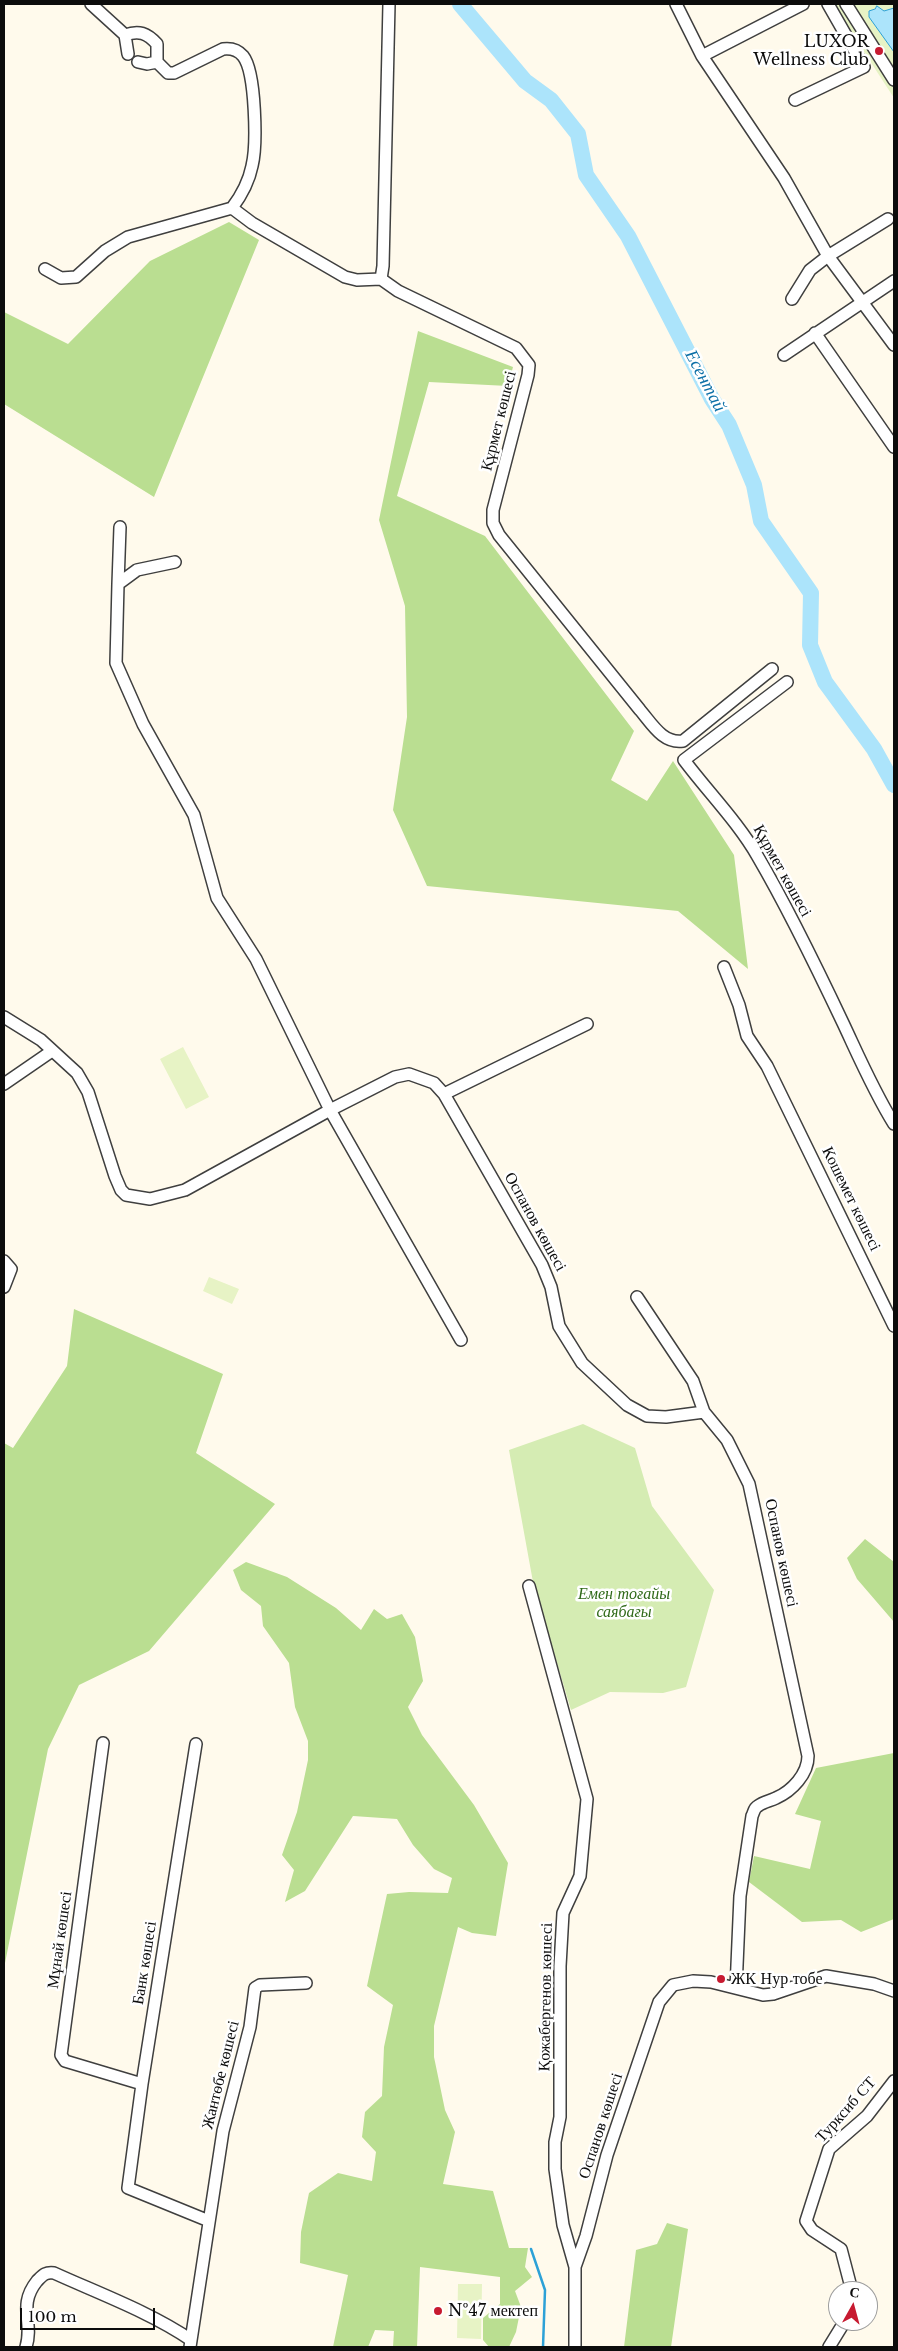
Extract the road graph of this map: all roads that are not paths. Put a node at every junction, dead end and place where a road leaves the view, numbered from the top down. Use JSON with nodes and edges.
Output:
{"nodes":[{"id":1,"x":91,"y":4,"type":"edge"},
{"id":2,"x":390,"y":4,"type":"edge"},
{"id":3,"x":676,"y":4,"type":"edge"},
{"id":4,"x":803,"y":4,"type":"edge"},
{"id":5,"x":828,"y":4,"type":"edge"},
{"id":6,"x":846,"y":4,"type":"edge"},
{"id":7,"x":125,"y":35,"type":"junction"},
{"id":8,"x":128,"y":54,"type":"dead end"},
{"id":9,"x":702,"y":56,"type":"junction"},
{"id":10,"x":138,"y":62,"type":"dead end"},
{"id":11,"x":157,"y":62,"type":"junction"},
{"id":12,"x":894,"y":80,"type":"edge"},
{"id":13,"x":795,"y":100,"type":"dead end"},
{"id":14,"x":232,"y":208,"type":"junction"},
{"id":15,"x":888,"y":219,"type":"dead end"},
{"id":16,"x":828,"y":256,"type":"junction"},
{"id":17,"x":45,"y":269,"type":"dead end"},
{"id":18,"x":380,"y":279,"type":"junction"},
{"id":19,"x":894,"y":281,"type":"edge"},
{"id":20,"x":792,"y":299,"type":"dead end"},
{"id":21,"x":861,"y":302,"type":"junction"},
{"id":22,"x":815,"y":333,"type":"junction"},
{"id":23,"x":894,"y":345,"type":"edge"},
{"id":24,"x":784,"y":354,"type":"dead end"},
{"id":25,"x":894,"y":447,"type":"edge"},
{"id":26,"x":120,"y":526,"type":"dead end"},
{"id":27,"x":175,"y":562,"type":"dead end"},
{"id":28,"x":118,"y":584,"type":"junction"},
{"id":29,"x":772,"y":669,"type":"dead end"},
{"id":30,"x":787,"y":682,"type":"dead end"},
{"id":31,"x":724,"y":967,"type":"dead end"},
{"id":32,"x":4,"y":1017,"type":"edge"},
{"id":33,"x":587,"y":1024,"type":"dead end"},
{"id":34,"x":52,"y":1051,"type":"junction"},
{"id":35,"x":4,"y":1084,"type":"edge"},
{"id":36,"x":444,"y":1094,"type":"junction"},
{"id":37,"x":330,"y":1110,"type":"junction"},
{"id":38,"x":894,"y":1124,"type":"edge"},
{"id":39,"x":4,"y":1261,"type":"edge"},
{"id":40,"x":4,"y":1287,"type":"edge"},
{"id":41,"x":637,"y":1297,"type":"dead end"},
{"id":42,"x":894,"y":1326,"type":"edge"},
{"id":43,"x":461,"y":1340,"type":"dead end"},
{"id":44,"x":704,"y":1412,"type":"junction"},
{"id":45,"x":529,"y":1586,"type":"dead end"},
{"id":46,"x":104,"y":1743,"type":"dead end"},
{"id":47,"x":196,"y":1744,"type":"dead end"},
{"id":48,"x":306,"y":1983,"type":"dead end"},
{"id":49,"x":736,"y":1988,"type":"junction"},
{"id":50,"x":894,"y":1991,"type":"edge"},
{"id":51,"x":894,"y":2081,"type":"edge"},
{"id":52,"x":142,"y":2084,"type":"junction"},
{"id":53,"x":208,"y":2221,"type":"junction"},
{"id":54,"x":575,"y":2267,"type":"junction"},
{"id":55,"x":849,"y":2281,"type":"edge"},
{"id":56,"x":839,"y":2331,"type":"edge"},
{"id":57,"x":190,"y":2344,"type":"edge"},
{"id":58,"x":26,"y":2347,"type":"edge"},
{"id":59,"x":575,"y":2347,"type":"edge"},
{"id":60,"x":829,"y":2347,"type":"edge"}],
"edges":[{"from":1,"to":7,"type":"street"},
{"from":2,"to":18,"type":"street"},
{"from":3,"to":9,"type":"street"},
{"from":4,"to":9,"type":"street"},
{"from":5,"to":13,"type":"street"},
{"from":6,"to":12,"type":"street"},
{"from":7,"to":8,"type":"street"},
{"from":7,"to":11,"type":"street"},
{"from":9,"to":16,"type":"street"},
{"from":10,"to":11,"type":"street"},
{"from":11,"to":14,"type":"street"},
{"from":14,"to":17,"type":"street"},
{"from":14,"to":18,"type":"street"},
{"from":15,"to":16,"type":"street"},
{"from":16,"to":20,"type":"street"},
{"from":16,"to":21,"type":"street"},
{"from":18,"to":29,"type":"street","name":"Құрмет көшесі"},
{"from":19,"to":21,"type":"street"},
{"from":21,"to":22,"type":"street"},
{"from":21,"to":23,"type":"street"},
{"from":22,"to":24,"type":"street"},
{"from":22,"to":25,"type":"street"},
{"from":26,"to":28,"type":"street"},
{"from":27,"to":28,"type":"street"},
{"from":28,"to":37,"type":"street"},
{"from":30,"to":38,"type":"street","name":"Құрмет көшесі"},
{"from":31,"to":42,"type":"street","name":"Кошемет көшесі"},
{"from":32,"to":34,"type":"street","name":"Оспанов көшесі"},
{"from":33,"to":36,"type":"street"},
{"from":34,"to":35,"type":"street"},
{"from":34,"to":37,"type":"street","name":"Оспанов көшесі"},
{"from":36,"to":37,"type":"street","name":"Оспанов көшесі"},
{"from":36,"to":44,"type":"street","name":"Оспанов көшесі"},
{"from":37,"to":43,"type":"street"},
{"from":39,"to":40,"type":"street"},
{"from":41,"to":44,"type":"street"},
{"from":44,"to":49,"type":"street","name":"Оспанов көшесі"},
{"from":45,"to":54,"type":"street","name":"Қожабергенов көшесі"},
{"from":46,"to":52,"type":"street","name":"Мұнай көшесі"},
{"from":47,"to":52,"type":"street","name":"Банк көшесі"},
{"from":48,"to":53,"type":"street","name":"Жантөбе көшесі"},
{"from":49,"to":50,"type":"street","name":"Оспанов көшесі"},
{"from":49,"to":54,"type":"street","name":"Оспанов көшесі"},
{"from":51,"to":55,"type":"street","name":"Турксиб СТ"},
{"from":52,"to":53,"type":"street","name":"Банк көшесі"},
{"from":53,"to":57,"type":"street"},
{"from":54,"to":59,"type":"street","name":"Оспанов көшесі"},
{"from":56,"to":60,"type":"street"},
{"from":57,"to":58,"type":"street"}]}
